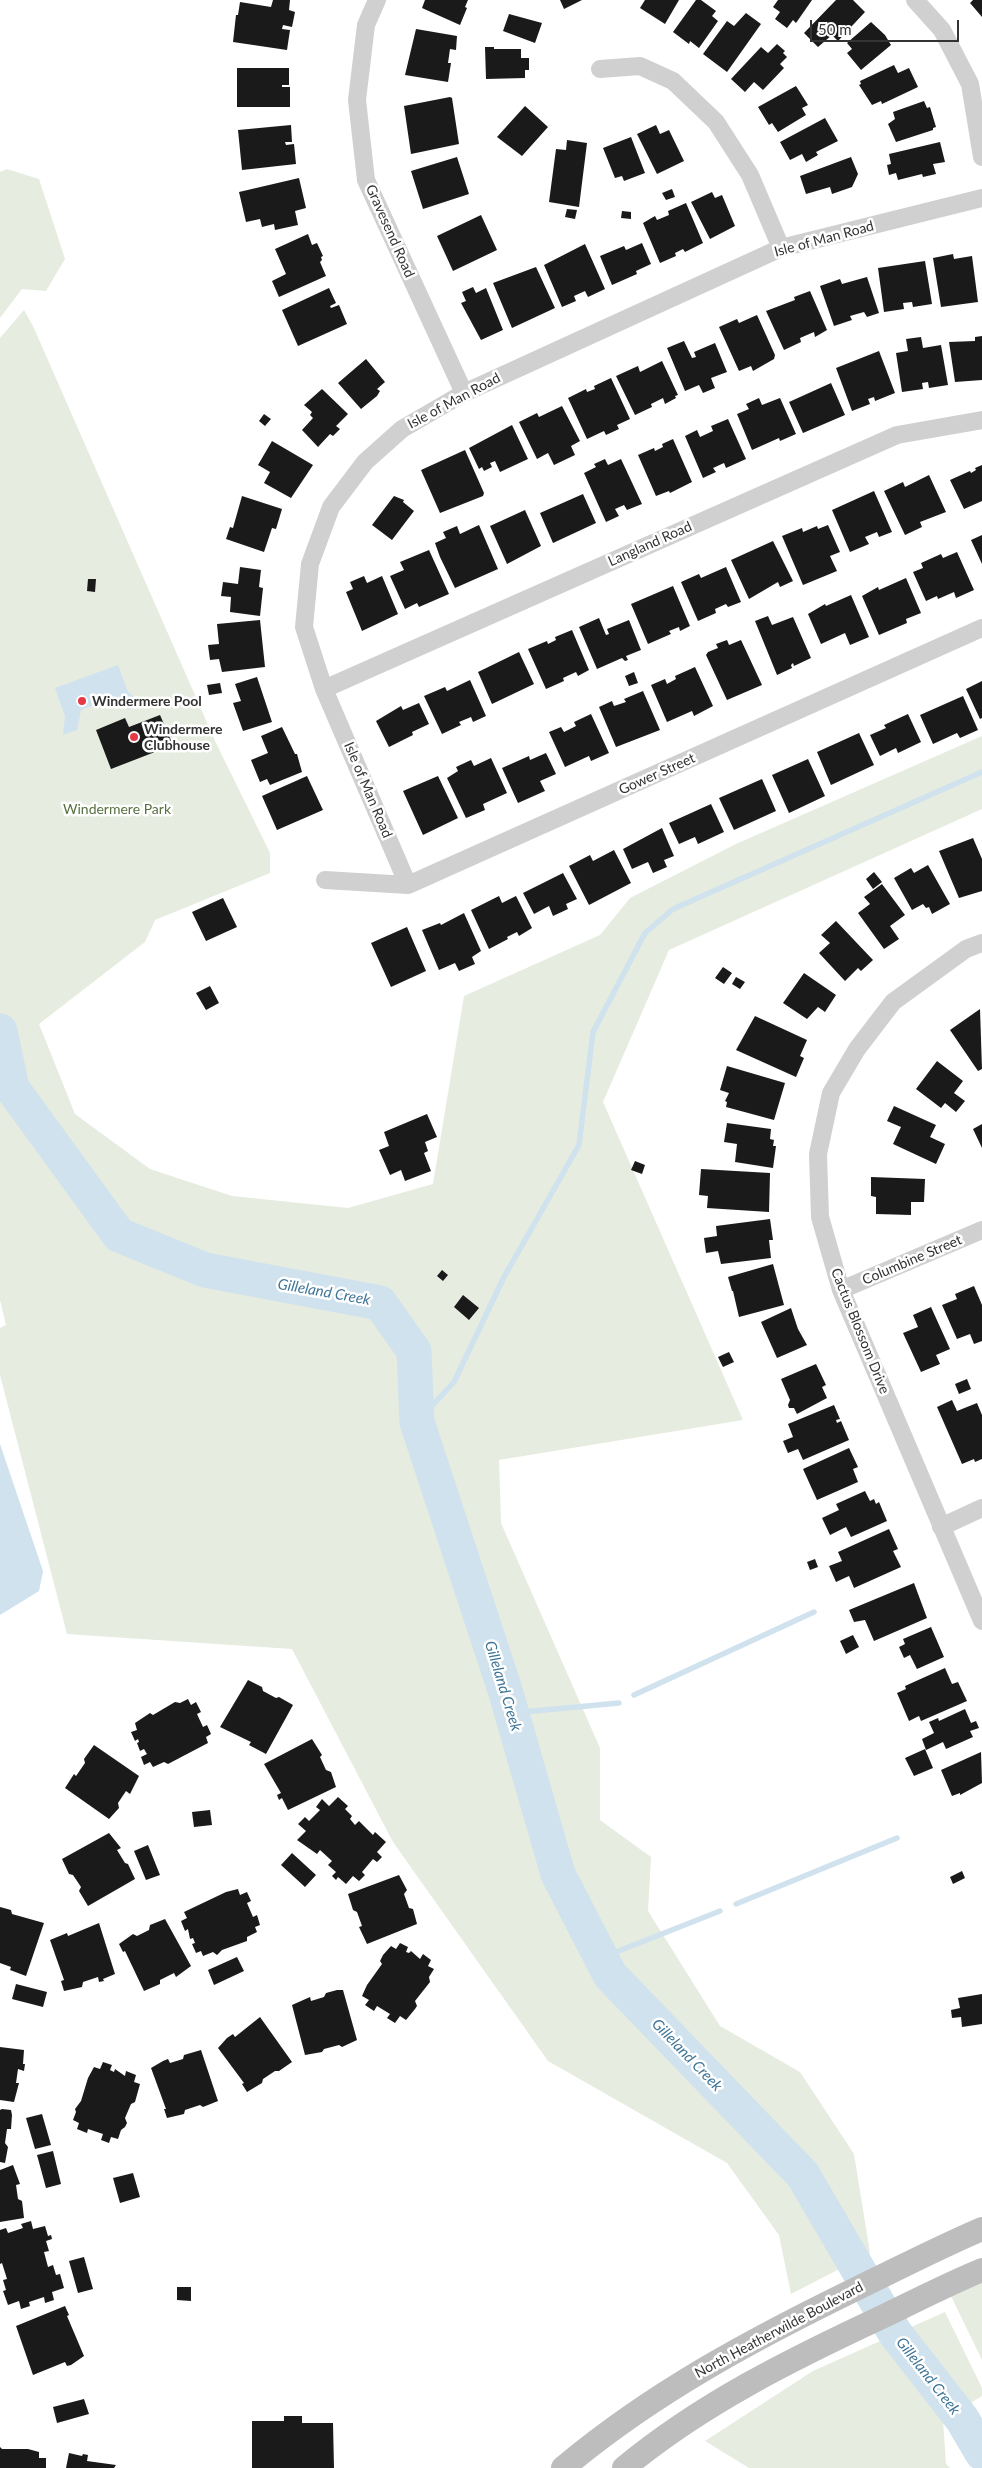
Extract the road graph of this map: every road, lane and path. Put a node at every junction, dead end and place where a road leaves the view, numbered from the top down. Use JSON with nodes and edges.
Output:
{"nodes":[{"id":1,"x":377,"y":0,"type":"edge"},
{"id":2,"x":915,"y":0,"type":"edge"},
{"id":3,"x":600,"y":69,"type":"dead end"},
{"id":4,"x":982,"y":157,"type":"edge"},
{"id":5,"x":982,"y":198,"type":"edge"},
{"id":6,"x":781,"y":248,"type":"junction"},
{"id":7,"x":464,"y":394,"type":"junction"},
{"id":8,"x":982,"y":420,"type":"edge"},
{"id":9,"x":982,"y":628,"type":"edge"},
{"id":10,"x":324,"y":689,"type":"junction"},
{"id":11,"x":325,"y":880,"type":"dead end"},
{"id":12,"x":408,"y":885,"type":"junction"},
{"id":13,"x":982,"y":943,"type":"edge"},
{"id":14,"x":982,"y":1230,"type":"edge"},
{"id":15,"x":841,"y":1290,"type":"junction"},
{"id":16,"x":982,"y":1508,"type":"edge"},
{"id":17,"x":940,"y":1527,"type":"junction"},
{"id":18,"x":982,"y":1621,"type":"edge"},
{"id":19,"x":982,"y":2229,"type":"edge"},
{"id":20,"x":980,"y":2271,"type":"edge"},
{"id":21,"x":590,"y":2457,"type":"edge"},
{"id":22,"x":563,"y":2468,"type":"edge"},
{"id":23,"x":624,"y":2468,"type":"edge"}],
"edges":[{"from":1,"to":7,"type":"street","name":"Gravesend Road"},
{"from":2,"to":4,"type":"street"},
{"from":3,"to":6,"type":"street"},
{"from":5,"to":6,"type":"street","name":"Isle of Man Road"},
{"from":6,"to":7,"type":"street","name":"Isle of Man Road"},
{"from":7,"to":10,"type":"street","name":"Isle of Man Road"},
{"from":8,"to":10,"type":"street","name":"Langland Road"},
{"from":9,"to":12,"type":"street","name":"Gower Street"},
{"from":10,"to":12,"type":"street","name":"Isle of Man Road"},
{"from":11,"to":12,"type":"street","name":"Gower Street"},
{"from":13,"to":15,"type":"street","name":"Cactus Blossom Drive"},
{"from":14,"to":15,"type":"street","name":"Columbine Street"},
{"from":15,"to":17,"type":"street","name":"Cactus Blossom Drive"},
{"from":16,"to":17,"type":"street"},
{"from":17,"to":18,"type":"street","name":"Cactus Blossom Drive"},
{"from":19,"to":21,"type":"main road","name":"North Heatherwilde Boulevard"},
{"from":20,"to":23,"type":"main road"},
{"from":21,"to":22,"type":"main road","name":"North Heatherwilde Boulevard"}]}
